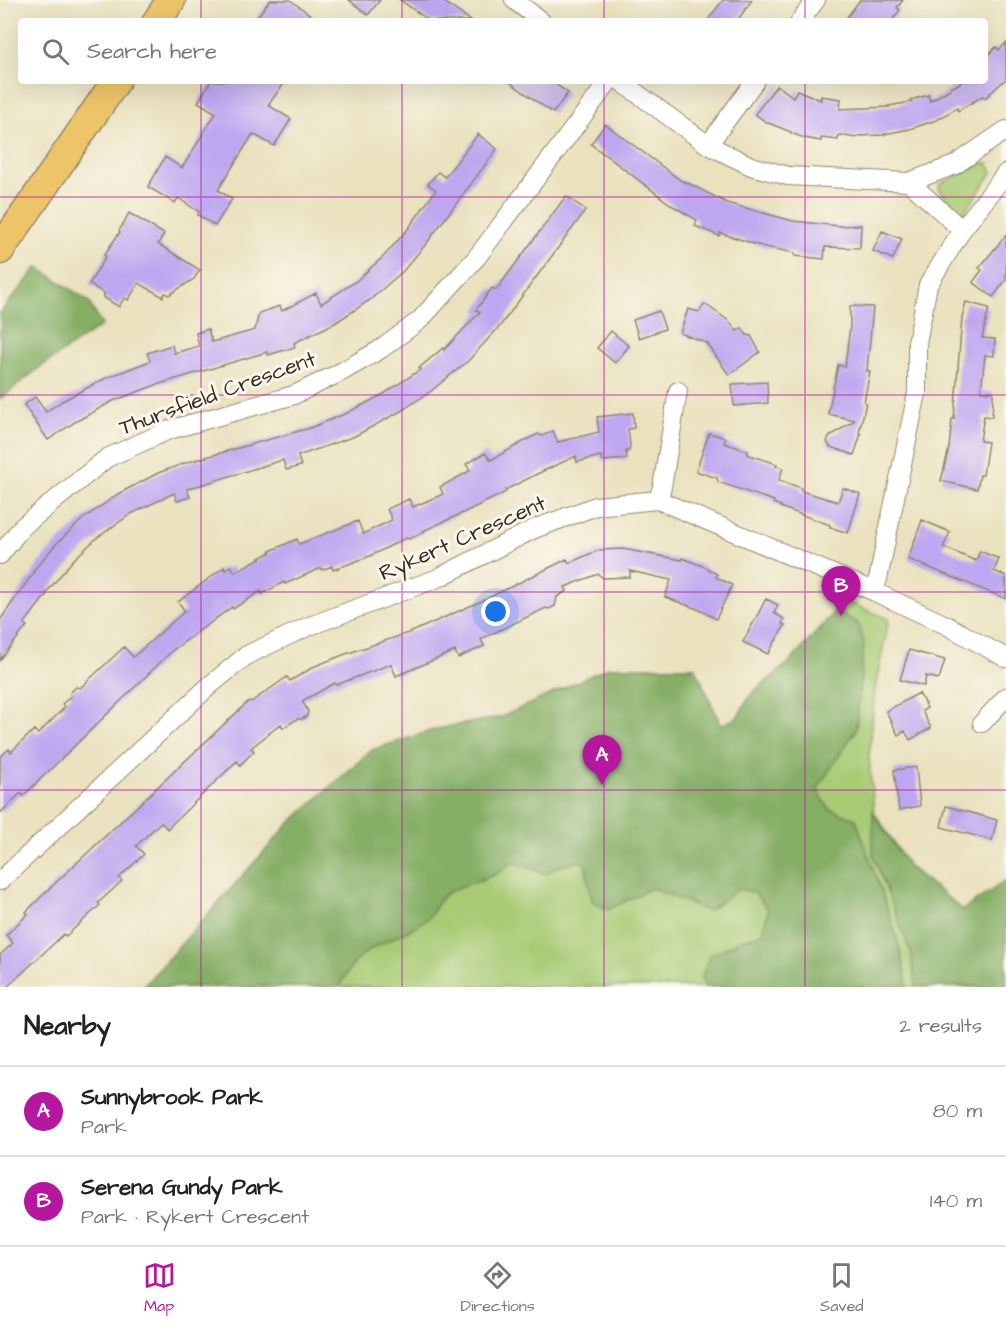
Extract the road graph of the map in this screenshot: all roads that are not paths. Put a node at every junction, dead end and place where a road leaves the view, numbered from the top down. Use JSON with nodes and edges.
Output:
{"nodes":[{"id":1,"x":171,"y":0,"type":"edge"},
{"id":2,"x":514,"y":0,"type":"edge"},
{"id":3,"x":816,"y":0,"type":"edge"},
{"id":4,"x":159,"y":18,"type":"edge"},
{"id":5,"x":537,"y":18,"type":"edge"},
{"id":6,"x":802,"y":18,"type":"edge"},
{"id":7,"x":114,"y":84,"type":"edge"},
{"id":8,"x":607,"y":84,"type":"edge"},
{"id":9,"x":624,"y":84,"type":"edge"},
{"id":10,"x":753,"y":84,"type":"edge"},
{"id":11,"x":1006,"y":130,"type":"edge"},
{"id":12,"x":708,"y":145,"type":"junction"},
{"id":13,"x":1006,"y":173,"type":"edge"},
{"id":14,"x":909,"y":182,"type":"junction"},
{"id":15,"x":962,"y":230,"type":"junction"},
{"id":16,"x":0,"y":250,"type":"edge"},
{"id":17,"x":678,"y":392,"type":"dead end"},
{"id":18,"x":658,"y":500,"type":"junction"},
{"id":19,"x":0,"y":555,"type":"edge"},
{"id":20,"x":873,"y":591,"type":"junction"},
{"id":21,"x":1006,"y":658,"type":"edge"},
{"id":22,"x":1006,"y":698,"type":"edge"},
{"id":23,"x":982,"y":723,"type":"dead end"},
{"id":24,"x":0,"y":881,"type":"edge"}],
"edges":[{"from":1,"to":4,"type":"main road"},
{"from":2,"to":5,"type":"street"},
{"from":3,"to":6,"type":"street"},
{"from":7,"to":16,"type":"main road"},
{"from":8,"to":19,"type":"street","name":"Thursfield Crescent"},
{"from":9,"to":12,"type":"street"},
{"from":10,"to":12,"type":"street"},
{"from":11,"to":14,"type":"street"},
{"from":12,"to":14,"type":"street"},
{"from":13,"to":15,"type":"street"},
{"from":14,"to":15,"type":"street"},
{"from":15,"to":20,"type":"street"},
{"from":17,"to":18,"type":"street"},
{"from":18,"to":20,"type":"street","name":"Rykert Crescent"},
{"from":18,"to":24,"type":"street","name":"Rykert Crescent"},
{"from":20,"to":21,"type":"street","name":"Rykert Crescent"},
{"from":22,"to":23,"type":"street"}]}
